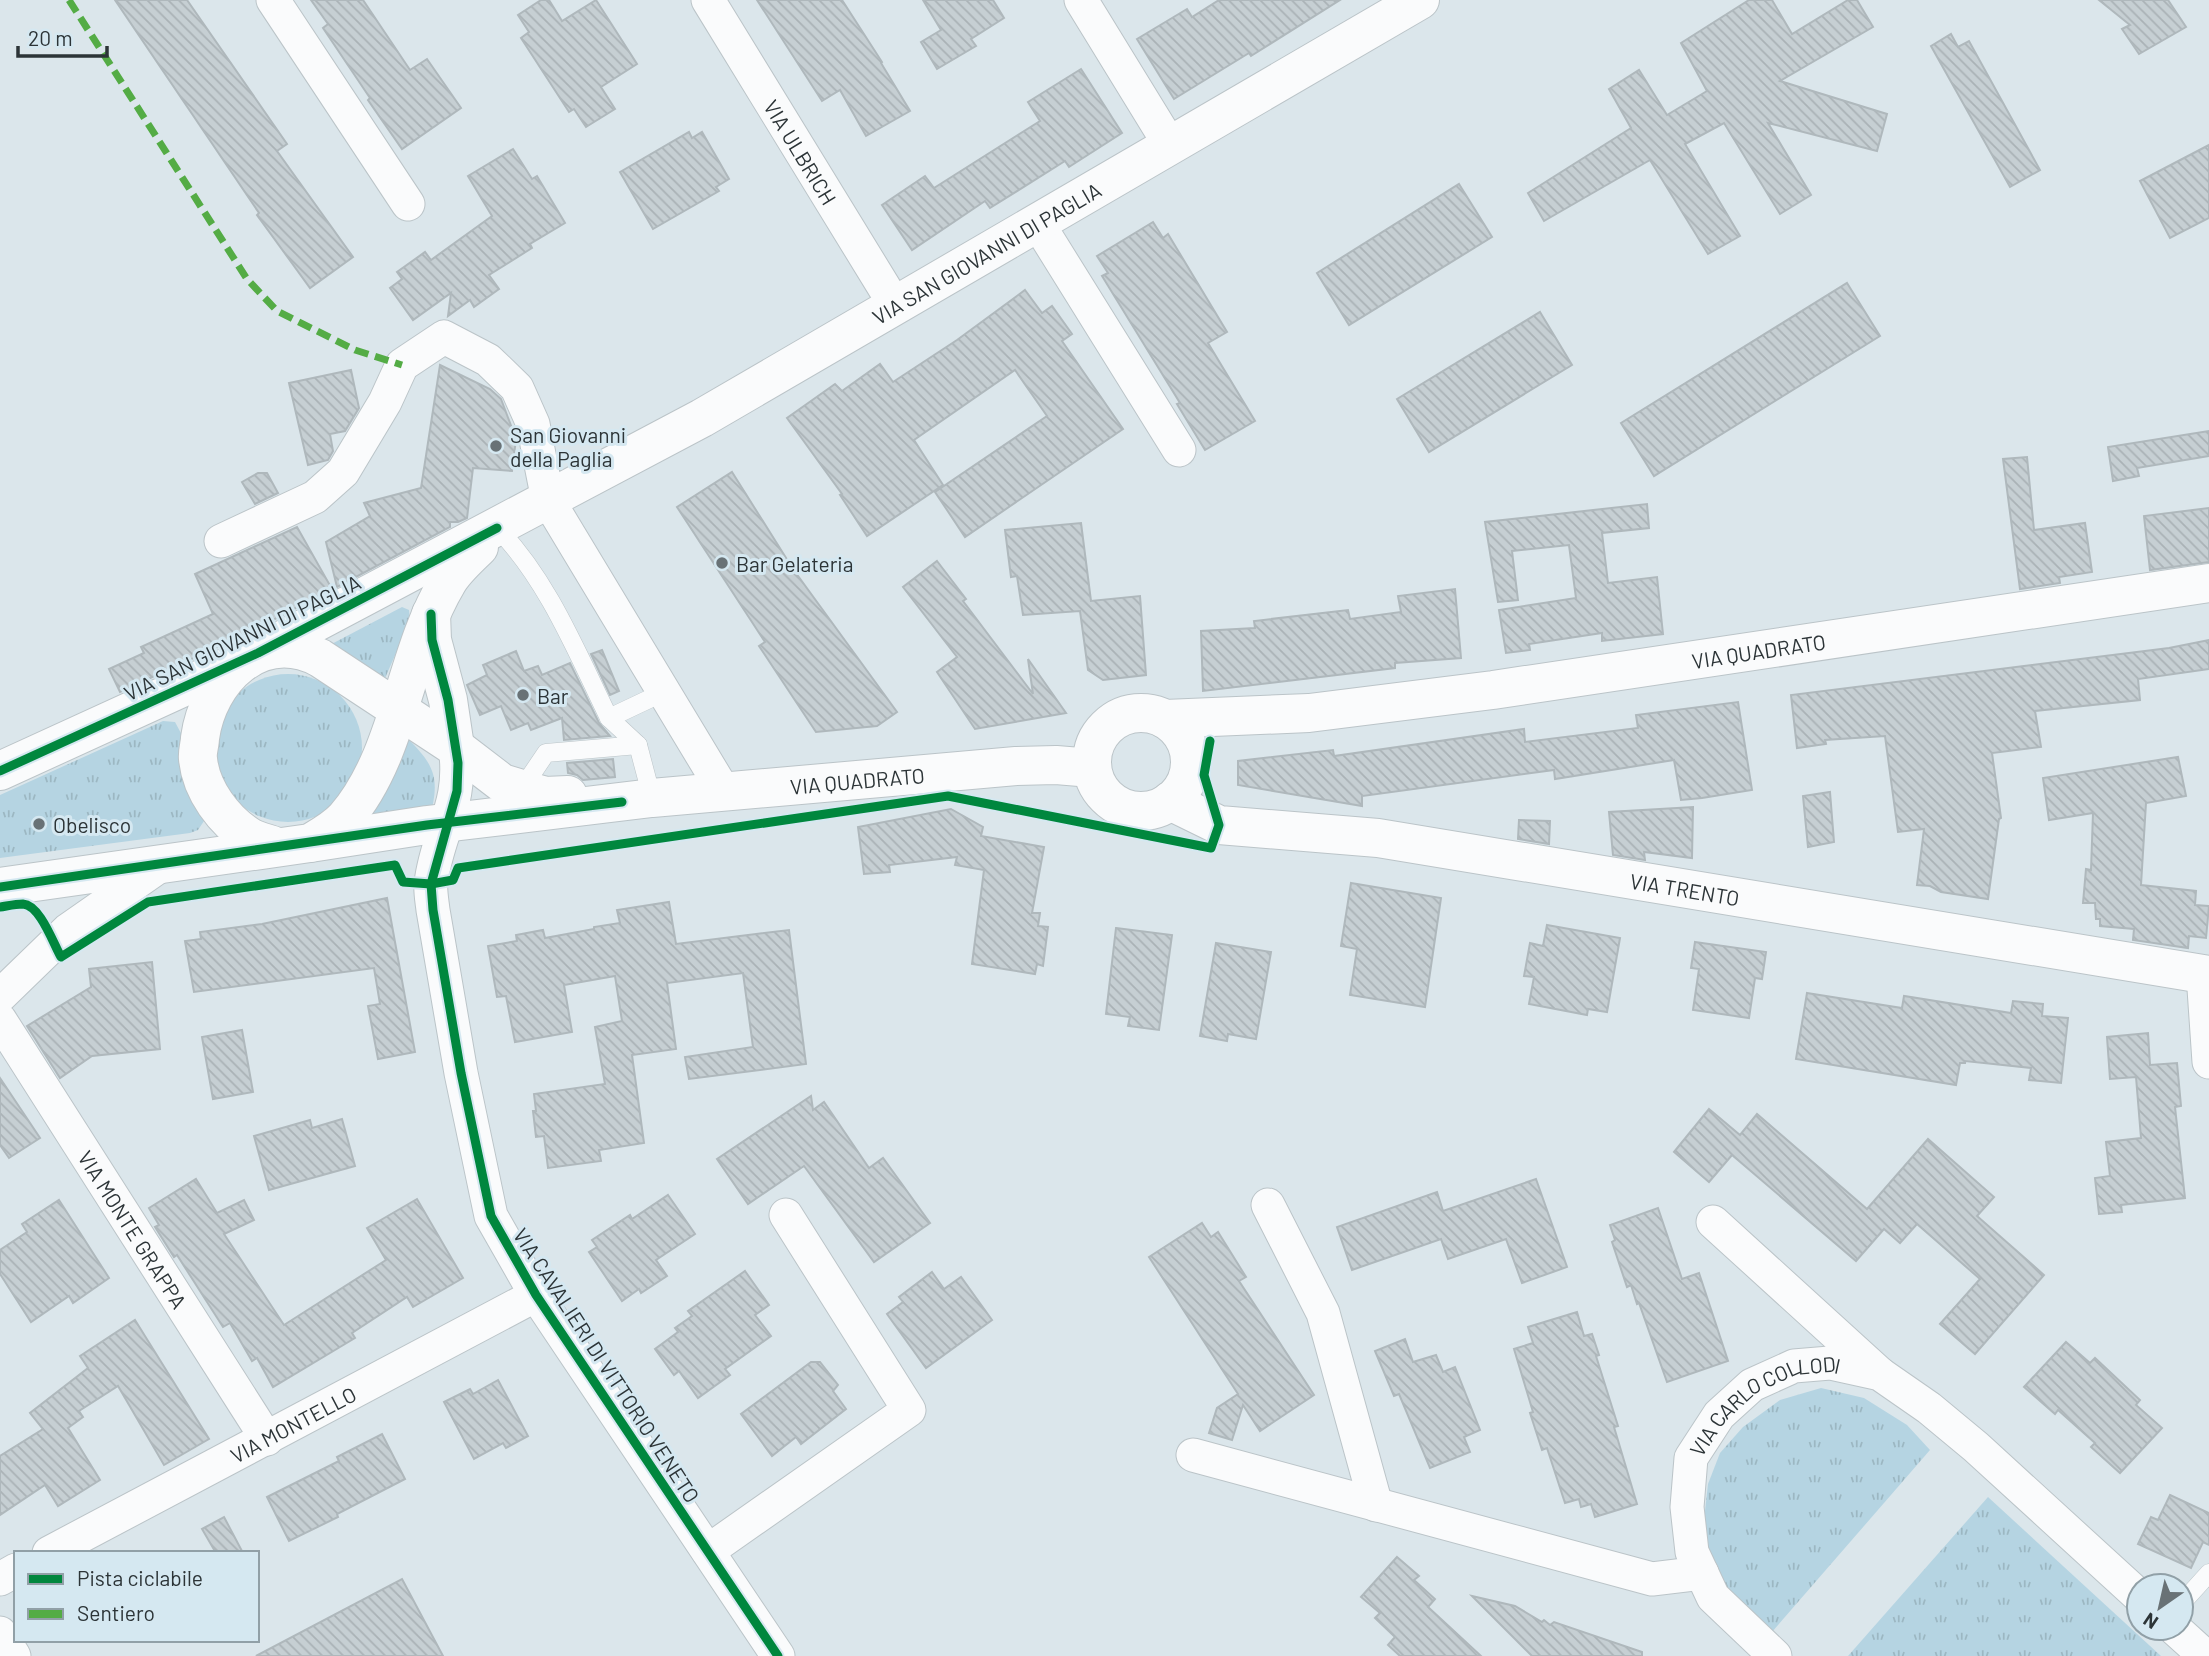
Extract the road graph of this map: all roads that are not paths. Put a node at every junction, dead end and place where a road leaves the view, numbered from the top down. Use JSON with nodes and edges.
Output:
{"nodes":[{"id":1,"x":273,"y":0,"type":"edge"},
{"id":2,"x":708,"y":0,"type":"edge"},
{"id":3,"x":1081,"y":0,"type":"edge"},
{"id":4,"x":1400,"y":5,"type":"edge"},
{"id":5,"x":1170,"y":145,"type":"junction"},
{"id":6,"x":408,"y":204,"type":"dead end"},
{"id":7,"x":1037,"y":222,"type":"junction"},
{"id":8,"x":895,"y":305,"type":"junction"},
{"id":9,"x":1179,"y":450,"type":"dead end"},
{"id":10,"x":548,"y":500,"type":"junction"},
{"id":11,"x":497,"y":528,"type":"junction"},
{"id":12,"x":221,"y":541,"type":"dead end"},
{"id":13,"x":2209,"y":583,"type":"edge"},
{"id":14,"x":431,"y":614,"type":"junction"},
{"id":15,"x":258,"y":653,"type":"junction"},
{"id":16,"x":664,"y":692,"type":"junction"},
{"id":17,"x":397,"y":709,"type":"junction"},
{"id":18,"x":1309,"y":713,"type":"junction"},
{"id":19,"x":609,"y":718,"type":"junction"},
{"id":20,"x":1165,"y":719,"type":"junction"},
{"id":21,"x":638,"y":744,"type":"junction"},
{"id":22,"x":455,"y":747,"type":"junction"},
{"id":23,"x":1189,"y":754,"type":"junction"},
{"id":24,"x":1092,"y":768,"type":"junction"},
{"id":25,"x":0,"y":771,"type":"edge"},
{"id":26,"x":521,"y":790,"type":"junction"},
{"id":27,"x":723,"y":790,"type":"junction"},
{"id":28,"x":637,"y":800,"type":"junction"},
{"id":29,"x":1170,"y":801,"type":"junction"},
{"id":30,"x":449,"y":823,"type":"junction"},
{"id":31,"x":293,"y":844,"type":"junction"},
{"id":32,"x":164,"y":863,"type":"junction"},
{"id":33,"x":53,"y":879,"type":"junction"},
{"id":34,"x":0,"y":887,"type":"edge"},
{"id":35,"x":68,"y":930,"type":"junction"},
{"id":36,"x":2206,"y":974,"type":"edge"},
{"id":37,"x":0,"y":996,"type":"edge"},
{"id":38,"x":0,"y":1020,"type":"edge"},
{"id":39,"x":2209,"y":1062,"type":"edge"},
{"id":40,"x":1268,"y":1205,"type":"dead end"},
{"id":41,"x":786,"y":1215,"type":"dead end"},
{"id":42,"x":1713,"y":1222,"type":"dead end"},
{"id":43,"x":536,"y":1294,"type":"junction"},
{"id":44,"x":1880,"y":1374,"type":"junction"},
{"id":45,"x":267,"y":1438,"type":"junction"},
{"id":46,"x":1192,"y":1455,"type":"dead end"},
{"id":47,"x":1376,"y":1505,"type":"junction"},
{"id":48,"x":54,"y":1551,"type":"edge"},
{"id":49,"x":708,"y":1551,"type":"junction"},
{"id":50,"x":1702,"y":1573,"type":"junction"},
{"id":51,"x":2209,"y":1573,"type":"edge"},
{"id":52,"x":2125,"y":1583,"type":"edge"},
{"id":53,"x":2195,"y":1588,"type":"edge"},
{"id":54,"x":0,"y":1633,"type":"edge"},
{"id":55,"x":2190,"y":1642,"type":"edge"},
{"id":56,"x":14,"y":1656,"type":"edge"},
{"id":57,"x":778,"y":1656,"type":"edge"},
{"id":58,"x":1775,"y":1656,"type":"edge"},
{"id":59,"x":2205,"y":1656,"type":"edge"}],
"edges":[{"from":1,"to":6,"type":"street"},
{"from":2,"to":8,"type":"street","name":"VIA ULBRICH"},
{"from":3,"to":5,"type":"street"},
{"from":4,"to":5,"type":"street","name":"VIA SAN GIOVANNI DI PAGLIA"},
{"from":5,"to":7,"type":"street","name":"VIA SAN GIOVANNI DI PAGLIA"},
{"from":7,"to":8,"type":"street","name":"VIA SAN GIOVANNI DI PAGLIA"},
{"from":7,"to":9,"type":"street"},
{"from":8,"to":10,"type":"street","name":"VIA SAN GIOVANNI DI PAGLIA"},
{"from":10,"to":11,"type":"street","name":"VIA SAN GIOVANNI DI PAGLIA"},
{"from":10,"to":12,"type":"street"},
{"from":10,"to":16,"type":"street"},
{"from":11,"to":14,"type":"street"},
{"from":11,"to":15,"type":"street","name":"VIA SAN GIOVANNI DI PAGLIA"},
{"from":11,"to":19,"type":"lane"},
{"from":13,"to":18,"type":"street","name":"VIA QUADRATO"},
{"from":14,"to":17,"type":"street"},
{"from":14,"to":22,"type":"street"},
{"from":15,"to":17,"type":"street"},
{"from":15,"to":25,"type":"street","name":"VIA SAN GIOVANNI DI PAGLIA"},
{"from":15,"to":31,"type":"street"},
{"from":16,"to":19,"type":"lane"},
{"from":16,"to":27,"type":"street"},
{"from":17,"to":22,"type":"street"},
{"from":17,"to":31,"type":"street"},
{"from":18,"to":20,"type":"street","name":"VIA QUADRATO"},
{"from":18,"to":23,"type":"street","name":"VIA QUADRATO"},
{"from":19,"to":21,"type":"lane"},
{"from":20,"to":23,"type":"street"},
{"from":20,"to":24,"type":"street","name":"VIA QUADRATO"},
{"from":21,"to":26,"type":"lane"},
{"from":21,"to":28,"type":"lane"},
{"from":22,"to":26,"type":"street"},
{"from":22,"to":30,"type":"street","name":"VIA CAVALIERI DI VITTORIO VENETO"},
{"from":23,"to":29,"type":"street"},
{"from":24,"to":27,"type":"street","name":"VIA QUADRATO"},
{"from":24,"to":29,"type":"street"},
{"from":26,"to":28,"type":"street"},
{"from":27,"to":28,"type":"street","name":"VIA QUADRATO"},
{"from":28,"to":30,"type":"street","name":"VIA QUADRATO"},
{"from":29,"to":36,"type":"street","name":"VIA TRENTO"},
{"from":30,"to":31,"type":"street","name":"VIA QUADRATO"},
{"from":30,"to":43,"type":"street","name":"VIA CAVALIERI DI VITTORIO VENETO"},
{"from":31,"to":32,"type":"street","name":"VIA QUADRATO"},
{"from":32,"to":33,"type":"street","name":"VIA QUADRATO"},
{"from":32,"to":35,"type":"street"},
{"from":33,"to":34,"type":"street","name":"VIA QUADRATO"},
{"from":33,"to":35,"type":"street"},
{"from":35,"to":37,"type":"street"},
{"from":36,"to":39,"type":"street","name":"VIA TRENTO"},
{"from":38,"to":45,"type":"street","name":"VIA MONTE GRAPPA"},
{"from":40,"to":47,"type":"street"},
{"from":41,"to":49,"type":"street"},
{"from":42,"to":44,"type":"street","name":"VIA CARLO COLLODI"},
{"from":43,"to":45,"type":"street","name":"VIA MONTELLO"},
{"from":43,"to":49,"type":"street","name":"VIA CAVALIERI DI VITTORIO VENETO"},
{"from":44,"to":50,"type":"street","name":"VIA CARLO COLLODI"},
{"from":44,"to":52,"type":"street","name":"VIA CARLO COLLODI"},
{"from":45,"to":48,"type":"street","name":"VIA MONTELLO"},
{"from":46,"to":47,"type":"street"},
{"from":47,"to":50,"type":"street"},
{"from":49,"to":57,"type":"street","name":"VIA CAVALIERI DI VITTORIO VENETO"},
{"from":50,"to":58,"type":"street","name":"VIA CARLO COLLODI"},
{"from":51,"to":53,"type":"lane"},
{"from":54,"to":56,"type":"street"},
{"from":55,"to":59,"type":"street"}]}
